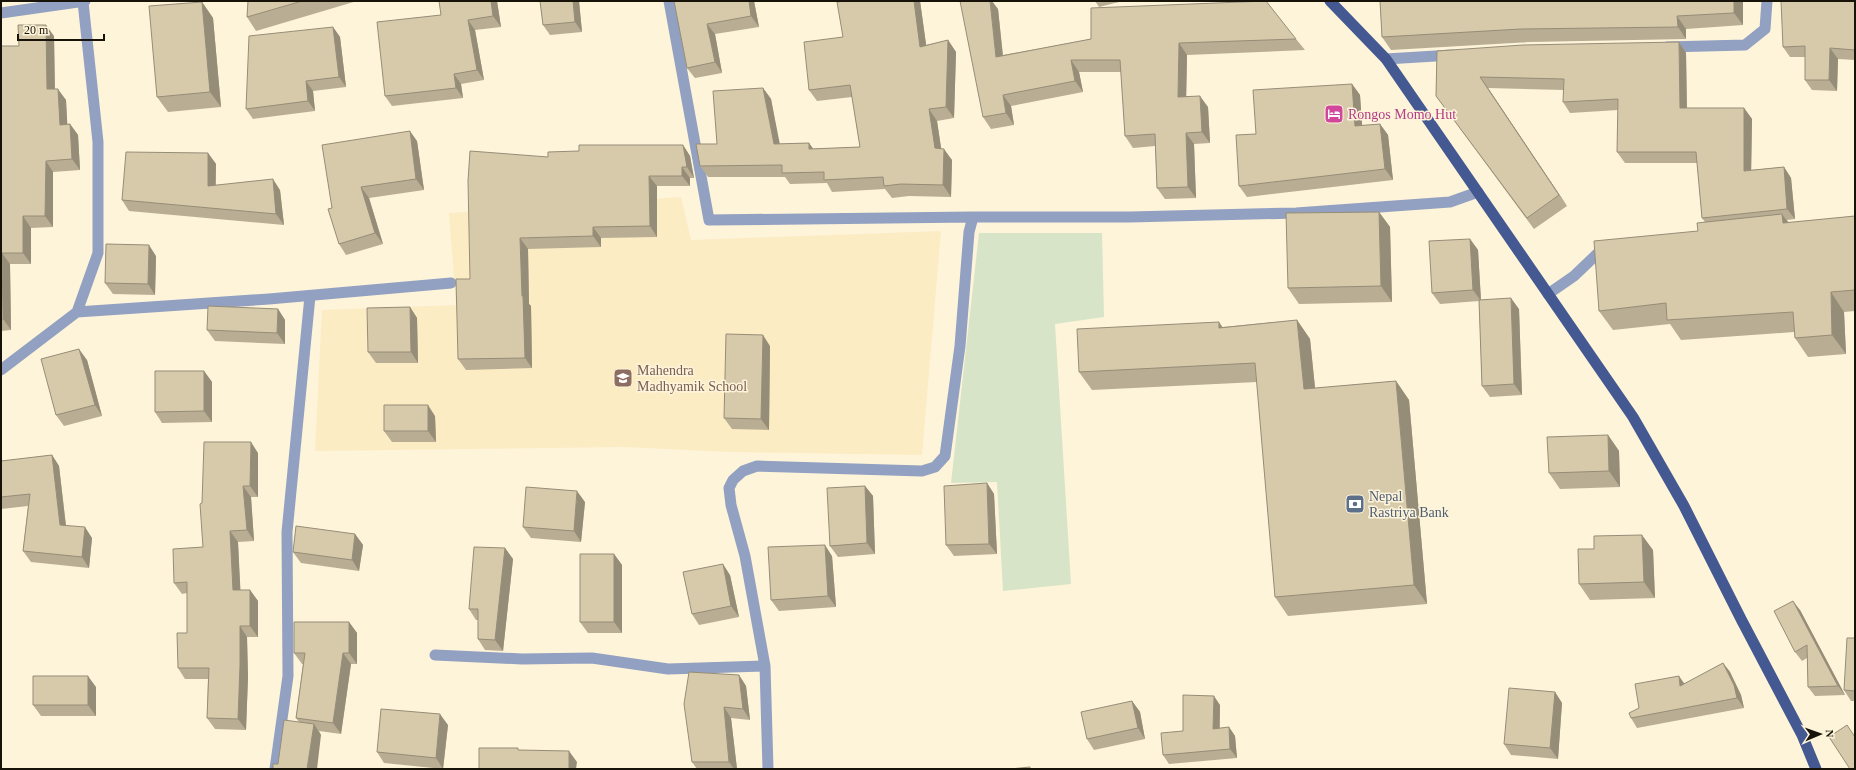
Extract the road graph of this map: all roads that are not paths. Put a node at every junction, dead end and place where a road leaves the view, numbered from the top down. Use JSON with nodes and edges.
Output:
{"nodes":[{"id":1,"x":669,"y":1,"type":"edge"},
{"id":2,"x":1330,"y":1,"type":"edge"},
{"id":3,"x":1767,"y":1,"type":"edge"},
{"id":4,"x":84,"y":2,"type":"edge"},
{"id":5,"x":1,"y":13,"type":"edge"},
{"id":6,"x":1653,"y":47,"type":"edge"},
{"id":7,"x":1465,"y":54,"type":"edge"},
{"id":8,"x":1386,"y":59,"type":"junction"},
{"id":9,"x":1478,"y":192,"type":"junction"},
{"id":10,"x":973,"y":217,"type":"junction"},
{"id":11,"x":1620,"y":250,"type":"edge"},
{"id":12,"x":451,"y":283,"type":"dead end"},
{"id":13,"x":1548,"y":294,"type":"junction"},
{"id":14,"x":310,"y":296,"type":"junction"},
{"id":15,"x":77,"y":312,"type":"junction"},
{"id":16,"x":1,"y":370,"type":"edge"},
{"id":17,"x":435,"y":655,"type":"dead end"},
{"id":18,"x":765,"y":666,"type":"junction"},
{"id":19,"x":275,"y":769,"type":"edge"},
{"id":20,"x":768,"y":769,"type":"edge"},
{"id":21,"x":1816,"y":769,"type":"edge"}],
"edges":[{"from":1,"to":10,"type":"street"},
{"from":2,"to":8,"type":"main road"},
{"from":3,"to":6,"type":"street"},
{"from":4,"to":5,"type":"street"},
{"from":4,"to":15,"type":"street"},
{"from":7,"to":8,"type":"street"},
{"from":8,"to":9,"type":"main road"},
{"from":9,"to":10,"type":"street"},
{"from":9,"to":13,"type":"main road"},
{"from":10,"to":18,"type":"street"},
{"from":11,"to":13,"type":"street"},
{"from":12,"to":14,"type":"street"},
{"from":13,"to":21,"type":"main road"},
{"from":14,"to":15,"type":"street"},
{"from":14,"to":19,"type":"street"},
{"from":15,"to":16,"type":"street"},
{"from":17,"to":18,"type":"street"},
{"from":18,"to":20,"type":"street"}]}
